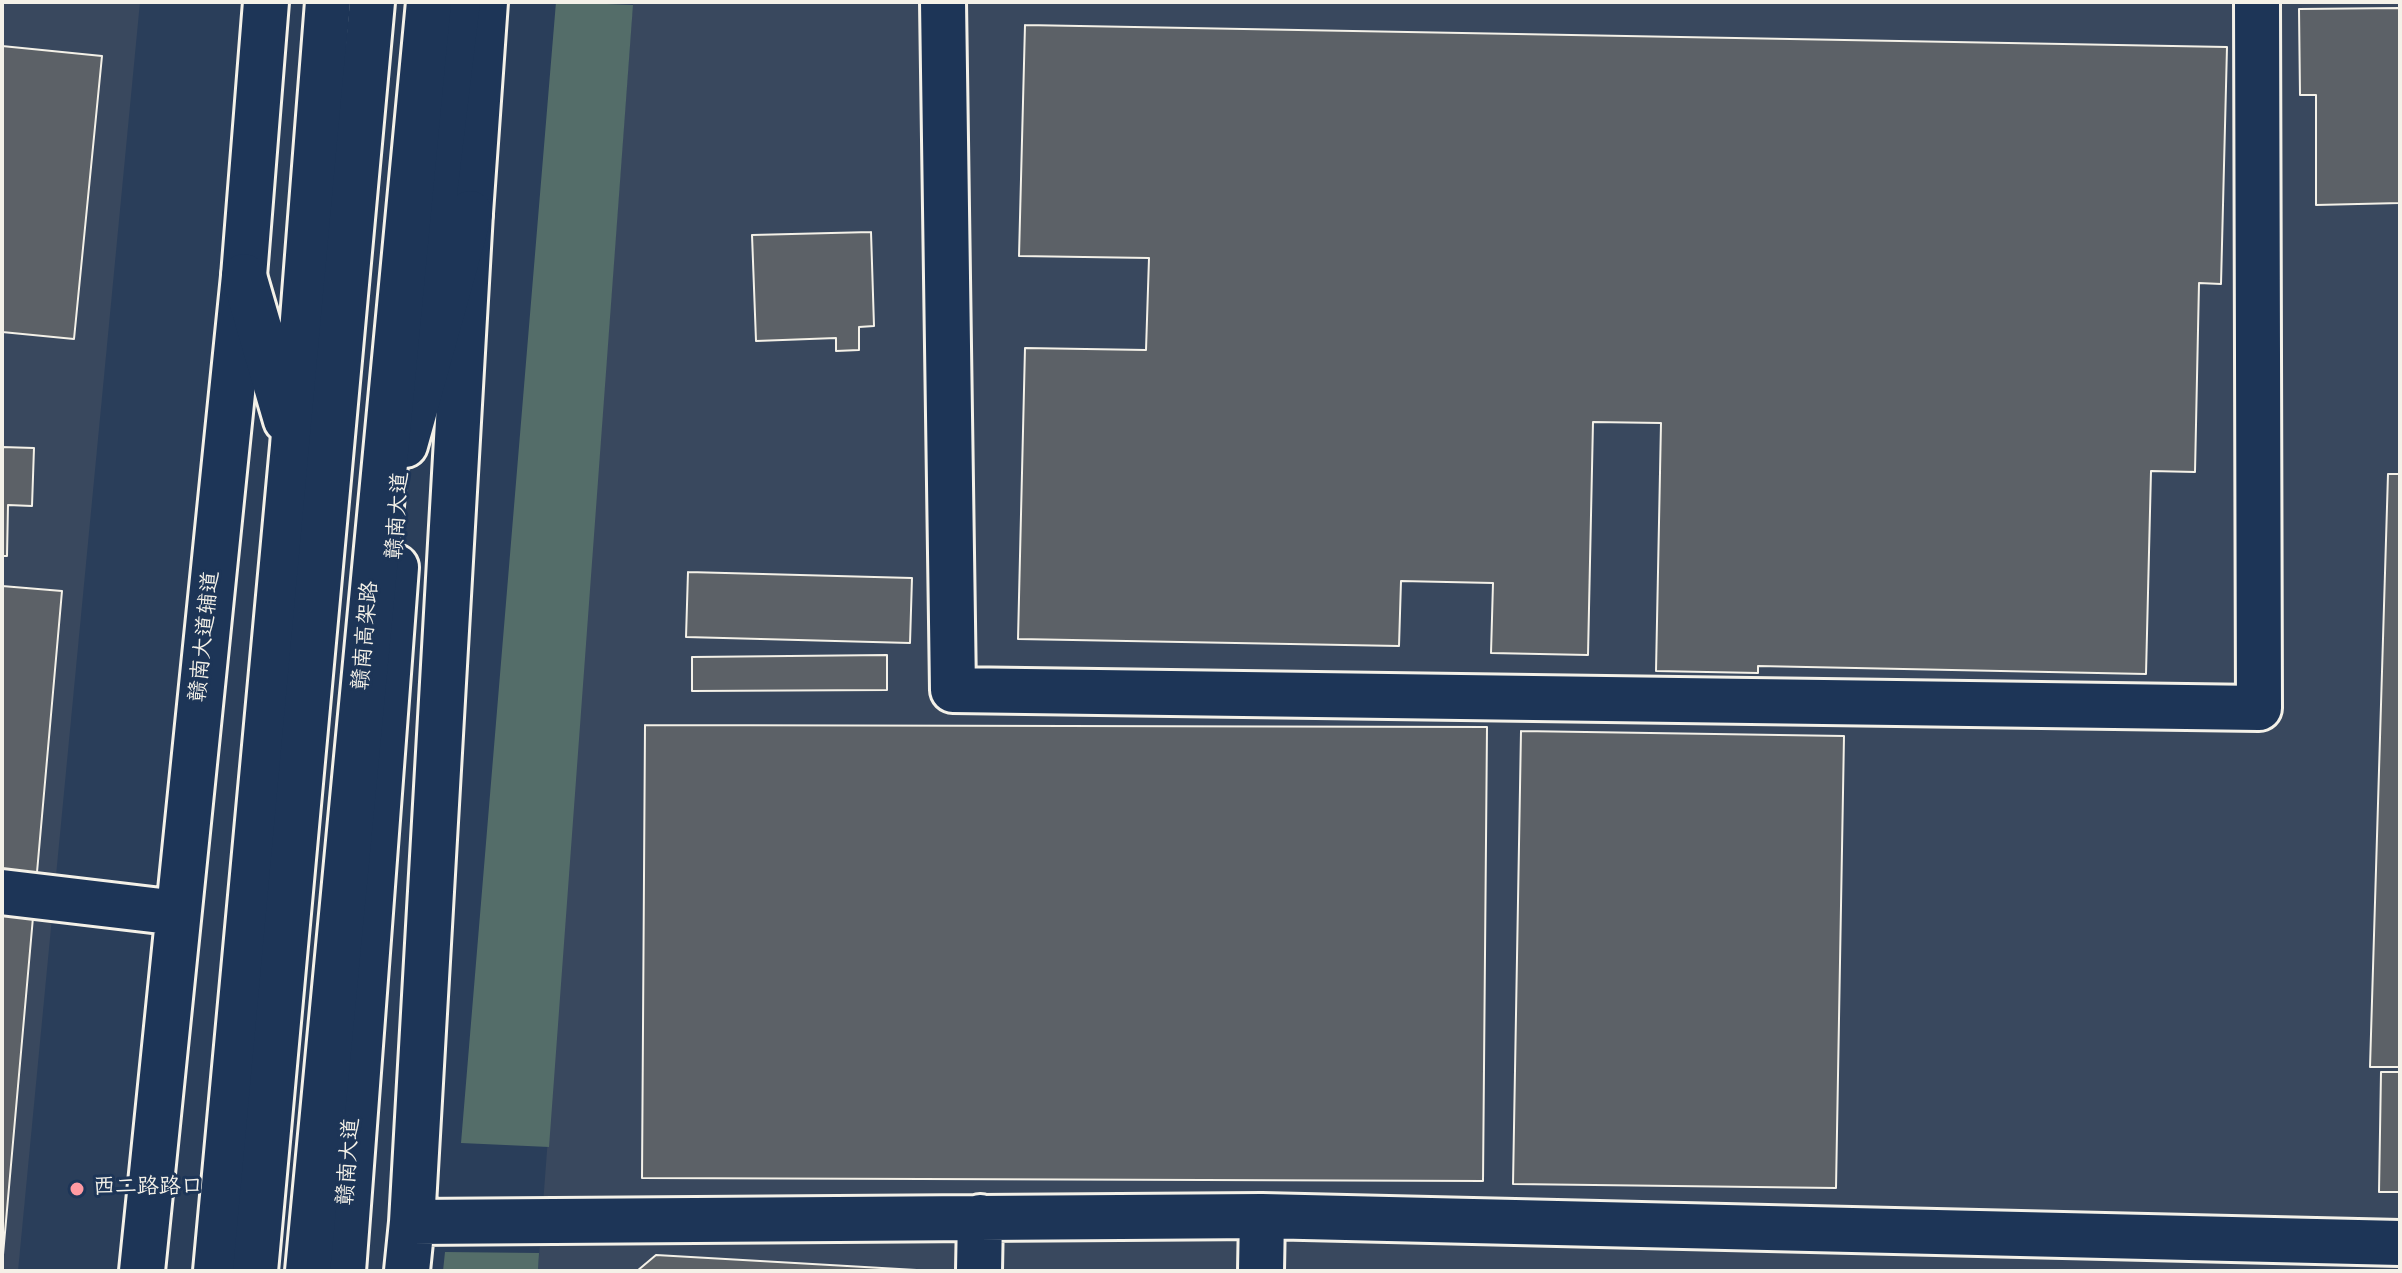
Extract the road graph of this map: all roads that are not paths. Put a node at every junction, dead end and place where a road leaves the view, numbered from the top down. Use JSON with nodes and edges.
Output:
{"nodes":[{"id":1,"x":266,"y":2,"type":"edge"},
{"id":2,"x":328,"y":2,"type":"edge"},
{"id":3,"x":372,"y":2,"type":"edge"},
{"id":4,"x":429,"y":2,"type":"edge"},
{"id":5,"x":458,"y":2,"type":"edge"},
{"id":6,"x":485,"y":2,"type":"edge"},
{"id":7,"x":943,"y":2,"type":"edge"},
{"id":8,"x":2257,"y":2,"type":"edge"},
{"id":9,"x":470,"y":213,"type":"junction"},
{"id":10,"x":244,"y":276,"type":"junction"},
{"id":11,"x":405,"y":445,"type":"junction"},
{"id":12,"x":293,"y":446,"type":"junction"},
{"id":13,"x":2,"y":892,"type":"edge"},
{"id":14,"x":178,"y":913,"type":"junction"},
{"id":15,"x":1262,"y":1216,"type":"junction"},
{"id":16,"x":980,"y":1217,"type":"junction"},
{"id":17,"x":412,"y":1222,"type":"junction"},
{"id":18,"x":2400,"y":1243,"type":"edge"},
{"id":19,"x":142,"y":1271,"type":"edge"},
{"id":20,"x":216,"y":1271,"type":"edge"},
{"id":21,"x":255,"y":1271,"type":"edge"},
{"id":22,"x":308,"y":1271,"type":"edge"},
{"id":23,"x":343,"y":1271,"type":"edge"},
{"id":24,"x":407,"y":1271,"type":"edge"},
{"id":25,"x":979,"y":1271,"type":"edge"},
{"id":26,"x":1261,"y":1271,"type":"edge"}],
"edges":[{"from":1,"to":10,"type":"main road","name":"赣南大道辅道"},
{"from":2,"to":12,"type":"main road"},
{"from":3,"to":21,"type":"main road"},
{"from":4,"to":22,"type":"main road","name":"赣南高架路"},
{"from":5,"to":11,"type":"main road","name":"赣南大道"},
{"from":6,"to":9,"type":"main road"},
{"from":7,"to":8,"type":"main road"},
{"from":9,"to":11,"type":"main road"},
{"from":9,"to":17,"type":"main road"},
{"from":10,"to":12,"type":"main road"},
{"from":10,"to":14,"type":"main road","name":"赣南大道辅道"},
{"from":11,"to":23,"type":"main road","name":"赣南大道"},
{"from":12,"to":20,"type":"main road"},
{"from":13,"to":14,"type":"main road"},
{"from":14,"to":19,"type":"main road","name":"赣南大道辅道"},
{"from":15,"to":16,"type":"main road"},
{"from":15,"to":18,"type":"main road"},
{"from":15,"to":26,"type":"main road"},
{"from":16,"to":17,"type":"main road"},
{"from":16,"to":25,"type":"main road"},
{"from":17,"to":24,"type":"main road"}]}
